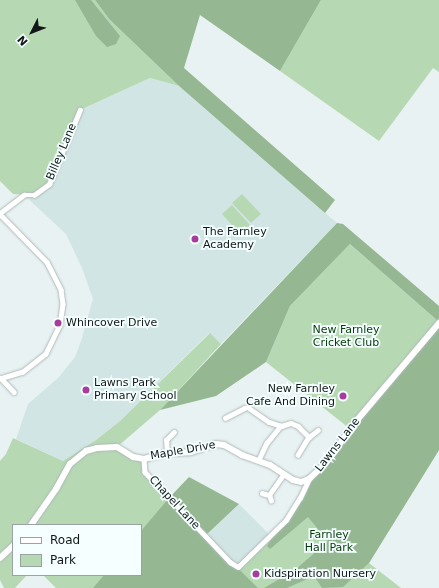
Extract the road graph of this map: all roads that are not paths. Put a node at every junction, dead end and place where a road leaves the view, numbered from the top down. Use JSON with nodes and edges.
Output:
{"nodes":[{"id":1,"x":80,"y":110,"type":"dead end"},
{"id":2,"x":0,"y":214,"type":"edge"},
{"id":3,"x":439,"y":323,"type":"edge"},
{"id":4,"x":1,"y":379,"type":"edge"},
{"id":5,"x":14,"y":392,"type":"dead end"},
{"id":6,"x":225,"y":418,"type":"dead end"},
{"id":7,"x":281,"y":426,"type":"junction"},
{"id":8,"x":318,"y":430,"type":"dead end"},
{"id":9,"x":174,"y":432,"type":"dead end"},
{"id":10,"x":309,"y":437,"type":"junction"},
{"id":11,"x":167,"y":453,"type":"junction"},
{"id":12,"x":298,"y":455,"type":"dead end"},
{"id":13,"x":144,"y":458,"type":"junction"},
{"id":14,"x":259,"y":460,"type":"junction"},
{"id":15,"x":283,"y":475,"type":"junction"},
{"id":16,"x":309,"y":479,"type":"junction"},
{"id":17,"x":262,"y":493,"type":"dead end"},
{"id":18,"x":270,"y":496,"type":"junction"},
{"id":19,"x":272,"y":501,"type":"dead end"},
{"id":20,"x":32,"y":524,"type":"edge"},
{"id":21,"x":12,"y":547,"type":"edge"},
{"id":22,"x":0,"y":558,"type":"edge"},
{"id":23,"x":238,"y":567,"type":"joint"}],
"edges":[{"from":1,"to":2,"type":"street","name":"Billey Lane"},
{"from":2,"to":4,"type":"street"},
{"from":3,"to":16,"type":"street","name":"Lawns Lane"},
{"from":4,"to":5,"type":"street"},
{"from":6,"to":7,"type":"street"},
{"from":7,"to":10,"type":"street"},
{"from":7,"to":14,"type":"street"},
{"from":8,"to":10,"type":"street"},
{"from":9,"to":11,"type":"street"},
{"from":10,"to":12,"type":"street"},
{"from":11,"to":13,"type":"street","name":"Maple Drive"},
{"from":11,"to":14,"type":"street","name":"Maple Drive"},
{"from":13,"to":20,"type":"street"},
{"from":13,"to":23,"type":"street","name":"Chapel Lane"},
{"from":14,"to":15,"type":"street","name":"Maple Drive"},
{"from":15,"to":16,"type":"street","name":"Maple Drive"},
{"from":15,"to":18,"type":"street"},
{"from":16,"to":23,"type":"street","name":"Lawns Lane"},
{"from":17,"to":18,"type":"street"},
{"from":18,"to":19,"type":"street"},
{"from":21,"to":22,"type":"street"}]}
